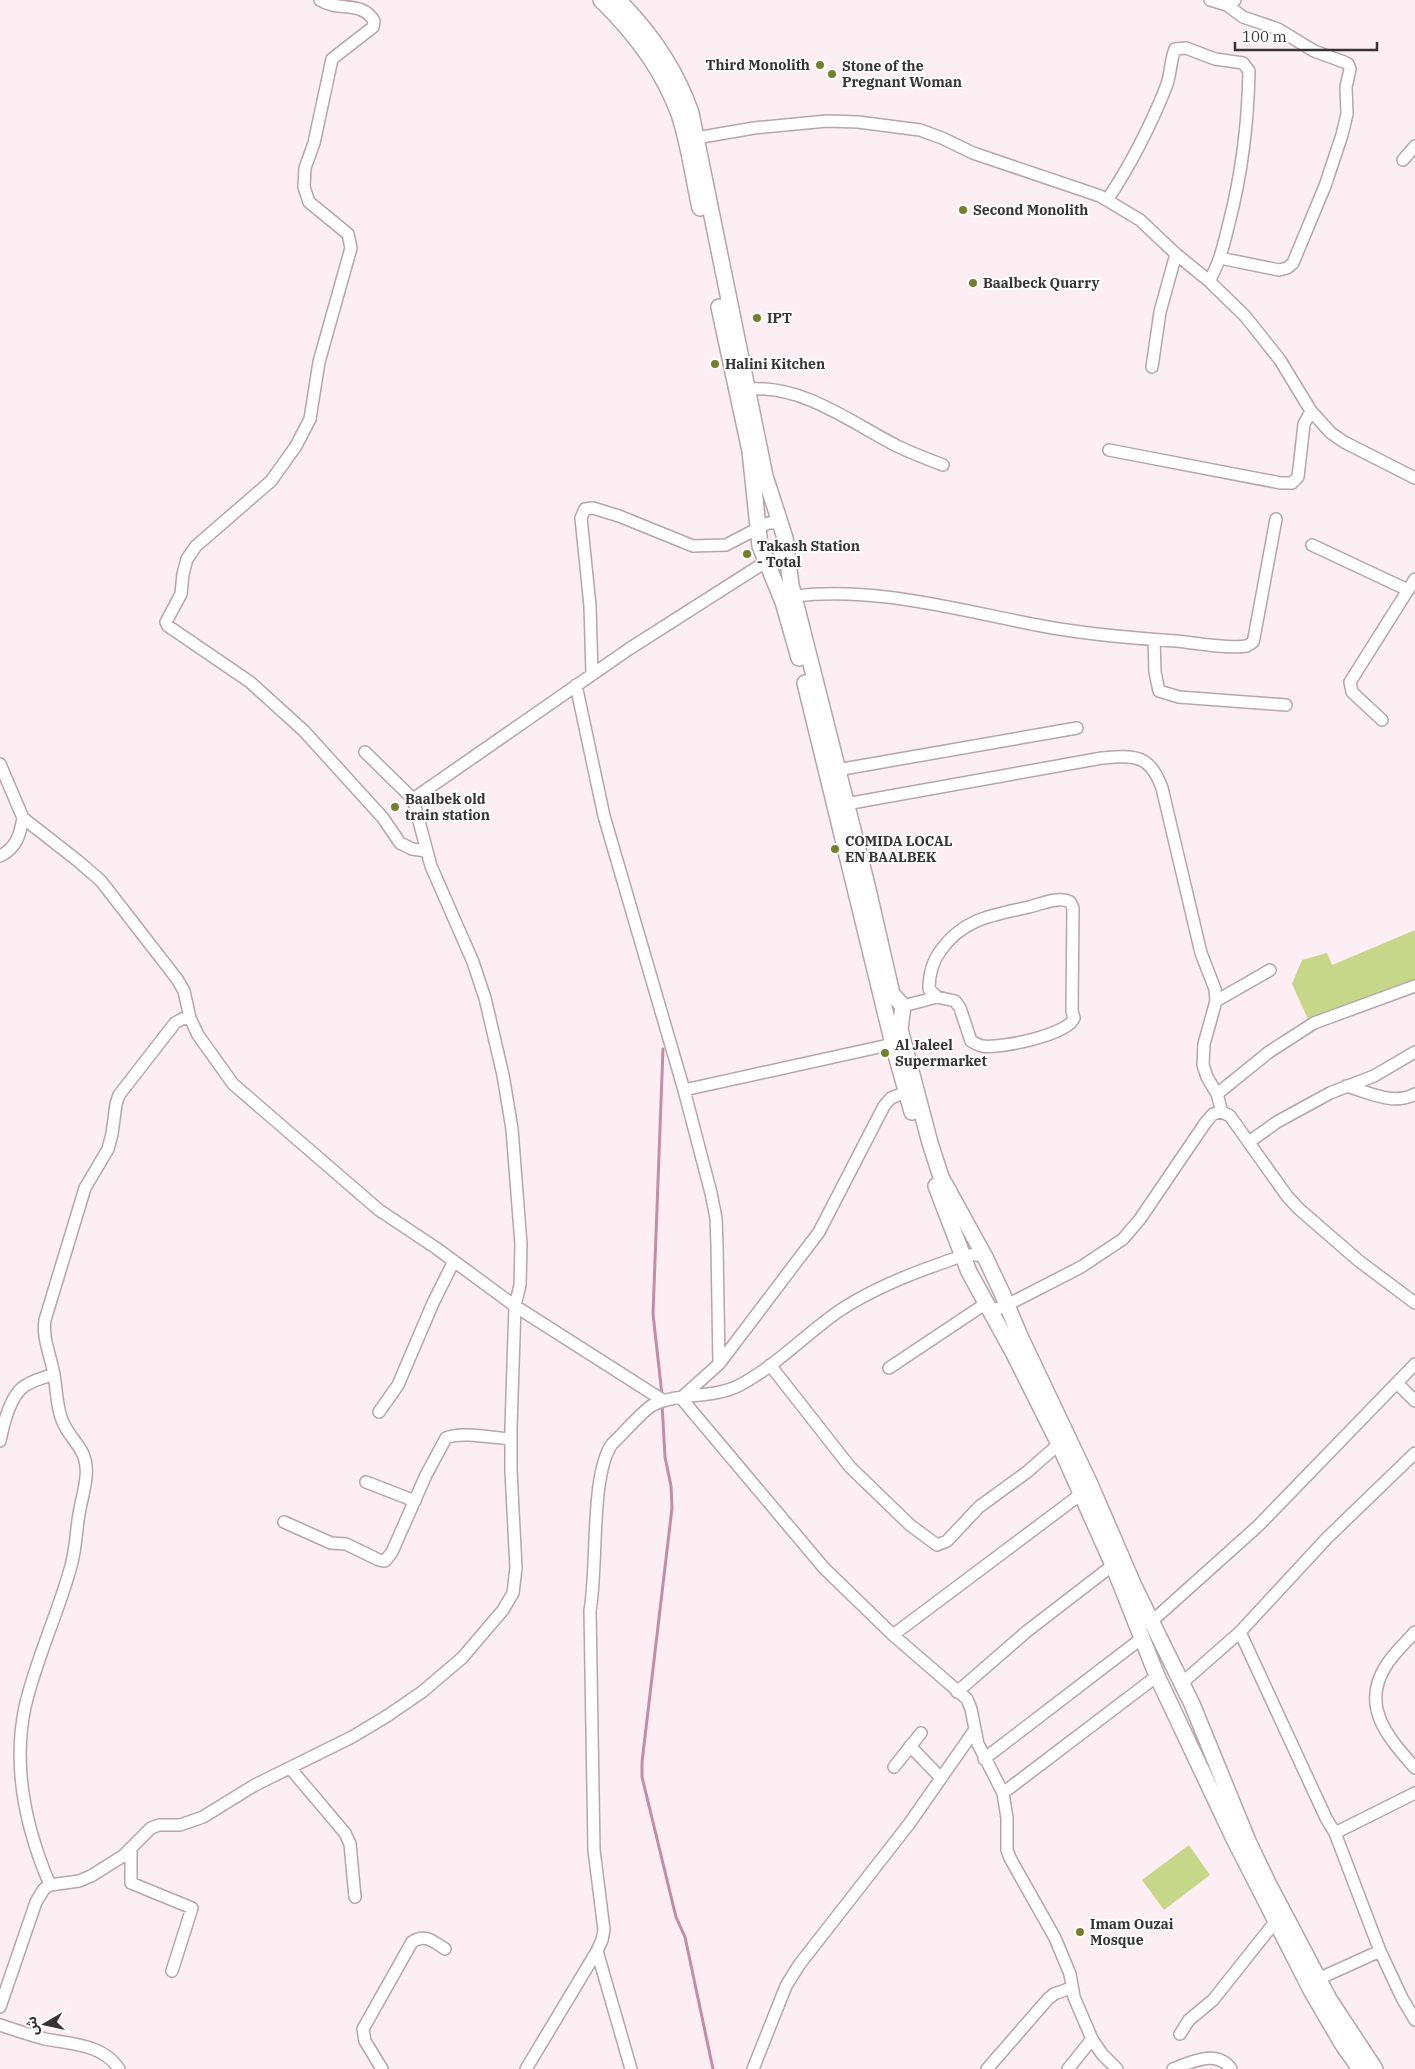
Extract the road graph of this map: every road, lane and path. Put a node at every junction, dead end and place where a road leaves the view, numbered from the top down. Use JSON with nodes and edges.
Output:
{"nodes":[{"id":1,"x":320,"y":0,"type":"edge"},
{"id":2,"x":601,"y":0,"type":"edge"},
{"id":3,"x":618,"y":0,"type":"edge"},
{"id":4,"x":1210,"y":0,"type":"edge"},
{"id":5,"x":1231,"y":3,"type":"edge"},
{"id":6,"x":696,"y":138,"type":"junction"},
{"id":7,"x":1415,"y":146,"type":"edge"},
{"id":8,"x":1403,"y":160,"type":"dead end"},
{"id":9,"x":1107,"y":200,"type":"junction"},
{"id":10,"x":1176,"y":254,"type":"junction"},
{"id":11,"x":1220,"y":258,"type":"junction"},
{"id":12,"x":1209,"y":281,"type":"junction"},
{"id":13,"x":1152,"y":367,"type":"dead end"},
{"id":14,"x":748,"y":389,"type":"junction"},
{"id":15,"x":1311,"y":411,"type":"junction"},
{"id":16,"x":1109,"y":450,"type":"dead end"},
{"id":17,"x":943,"y":465,"type":"dead end"},
{"id":18,"x":1415,"y":478,"type":"edge"},
{"id":19,"x":1276,"y":519,"type":"dead end"},
{"id":20,"x":781,"y":524,"type":"junction"},
{"id":21,"x":758,"y":528,"type":"junction"},
{"id":22,"x":1312,"y":545,"type":"dead end"},
{"id":23,"x":786,"y":550,"type":"junction"},
{"id":24,"x":767,"y":561,"type":"junction"},
{"id":25,"x":1415,"y":579,"type":"edge"},
{"id":26,"x":1408,"y":590,"type":"junction"},
{"id":27,"x":794,"y":596,"type":"junction"},
{"id":28,"x":1154,"y":640,"type":"junction"},
{"id":29,"x":592,"y":674,"type":"junction"},
{"id":30,"x":576,"y":685,"type":"junction"},
{"id":31,"x":1286,"y":705,"type":"dead end"},
{"id":32,"x":1382,"y":720,"type":"dead end"},
{"id":33,"x":1077,"y":728,"type":"dead end"},
{"id":34,"x":365,"y":752,"type":"dead end"},
{"id":35,"x":0,"y":764,"type":"edge"},
{"id":36,"x":837,"y":770,"type":"junction"},
{"id":37,"x":413,"y":799,"type":"junction"},
{"id":38,"x":846,"y":804,"type":"junction"},
{"id":39,"x":22,"y":818,"type":"junction"},
{"id":40,"x":426,"y":851,"type":"junction"},
{"id":41,"x":0,"y":856,"type":"edge"},
{"id":42,"x":1270,"y":970,"type":"dead end"},
{"id":43,"x":1415,"y":986,"type":"edge"},
{"id":44,"x":937,"y":997,"type":"junction"},
{"id":45,"x":1216,"y":1001,"type":"junction"},
{"id":46,"x":903,"y":1006,"type":"junction"},
{"id":47,"x":190,"y":1018,"type":"junction"},
{"id":48,"x":892,"y":1044,"type":"junction"},
{"id":49,"x":1415,"y":1052,"type":"edge"},
{"id":50,"x":1346,"y":1086,"type":"junction"},
{"id":51,"x":684,"y":1090,"type":"junction"},
{"id":52,"x":906,"y":1092,"type":"junction"},
{"id":53,"x":1217,"y":1094,"type":"junction"},
{"id":54,"x":1415,"y":1094,"type":"edge"},
{"id":55,"x":1222,"y":1112,"type":"junction"},
{"id":56,"x":1249,"y":1142,"type":"junction"},
{"id":57,"x":963,"y":1256,"type":"junction"},
{"id":58,"x":985,"y":1257,"type":"junction"},
{"id":59,"x":454,"y":1261,"type":"junction"},
{"id":60,"x":1415,"y":1303,"type":"edge"},
{"id":61,"x":986,"y":1305,"type":"junction"},
{"id":62,"x":1008,"y":1305,"type":"junction"},
{"id":63,"x":515,"y":1306,"type":"junction"},
{"id":64,"x":719,"y":1364,"type":"junction"},
{"id":65,"x":1415,"y":1364,"type":"edge"},
{"id":66,"x":770,"y":1366,"type":"junction"},
{"id":67,"x":889,"y":1368,"type":"dead end"},
{"id":68,"x":54,"y":1374,"type":"junction"},
{"id":69,"x":1398,"y":1384,"type":"junction"},
{"id":70,"x":681,"y":1398,"type":"junction"},
{"id":71,"x":664,"y":1401,"type":"junction"},
{"id":72,"x":1415,"y":1402,"type":"edge"},
{"id":73,"x":379,"y":1412,"type":"dead end"},
{"id":74,"x":1,"y":1433,"type":"edge"},
{"id":75,"x":511,"y":1439,"type":"junction"},
{"id":76,"x":1059,"y":1444,"type":"junction"},
{"id":77,"x":1415,"y":1454,"type":"edge"},
{"id":78,"x":366,"y":1482,"type":"dead end"},
{"id":79,"x":1081,"y":1494,"type":"junction"},
{"id":80,"x":415,"y":1501,"type":"junction"},
{"id":81,"x":284,"y":1522,"type":"dead end"},
{"id":82,"x":1112,"y":1565,"type":"junction"},
{"id":83,"x":1151,"y":1622,"type":"junction"},
{"id":84,"x":1240,"y":1632,"type":"junction"},
{"id":85,"x":1415,"y":1632,"type":"edge"},
{"id":86,"x":893,"y":1635,"type":"junction"},
{"id":87,"x":1142,"y":1638,"type":"junction"},
{"id":88,"x":1171,"y":1663,"type":"junction"},
{"id":89,"x":1156,"y":1673,"type":"junction"},
{"id":90,"x":1182,"y":1683,"type":"junction"},
{"id":91,"x":957,"y":1692,"type":"junction"},
{"id":92,"x":1192,"y":1704,"type":"junction"},
{"id":93,"x":1175,"y":1713,"type":"junction"},
{"id":94,"x":974,"y":1731,"type":"junction"},
{"id":95,"x":921,"y":1733,"type":"dead end"},
{"id":96,"x":910,"y":1746,"type":"junction"},
{"id":97,"x":984,"y":1759,"type":"junction"},
{"id":98,"x":894,"y":1767,"type":"dead end"},
{"id":99,"x":290,"y":1768,"type":"junction"},
{"id":100,"x":1415,"y":1768,"type":"edge"},
{"id":101,"x":941,"y":1778,"type":"junction"},
{"id":102,"x":1003,"y":1793,"type":"junction"},
{"id":103,"x":1415,"y":1793,"type":"edge"},
{"id":104,"x":1335,"y":1833,"type":"junction"},
{"id":105,"x":131,"y":1848,"type":"junction"},
{"id":106,"x":50,"y":1885,"type":"junction"},
{"id":107,"x":355,"y":1897,"type":"dead end"},
{"id":108,"x":1275,"y":1922,"type":"junction"},
{"id":109,"x":445,"y":1949,"type":"dead end"},
{"id":110,"x":597,"y":1951,"type":"junction"},
{"id":111,"x":1380,"y":1951,"type":"junction"},
{"id":112,"x":172,"y":1971,"type":"dead end"},
{"id":113,"x":1318,"y":1979,"type":"junction"},
{"id":114,"x":1071,"y":1988,"type":"junction"},
{"id":115,"x":0,"y":2007,"type":"edge"},
{"id":116,"x":1415,"y":2020,"type":"edge"},
{"id":117,"x":0,"y":2025,"type":"edge"},
{"id":118,"x":1180,"y":2034,"type":"dead end"},
{"id":119,"x":1092,"y":2039,"type":"junction"},
{"id":120,"x":114,"y":2066,"type":"edge"},
{"id":121,"x":382,"y":2069,"type":"edge"},
{"id":122,"x":526,"y":2069,"type":"edge"},
{"id":123,"x":631,"y":2069,"type":"edge"},
{"id":124,"x":753,"y":2069,"type":"edge"},
{"id":125,"x":987,"y":2069,"type":"edge"},
{"id":126,"x":1068,"y":2069,"type":"edge"},
{"id":127,"x":1117,"y":2069,"type":"edge"},
{"id":128,"x":1173,"y":2069,"type":"edge"},
{"id":129,"x":1231,"y":2069,"type":"edge"},
{"id":130,"x":1360,"y":2069,"type":"edge"},
{"id":131,"x":1374,"y":2069,"type":"edge"}],
"edges":[{"from":1,"to":40,"type":"street"},
{"from":2,"to":21,"type":"main road"},
{"from":3,"to":6,"type":"main road"},
{"from":4,"to":5,"type":"street"},
{"from":5,"to":11,"type":"street"},
{"from":6,"to":9,"type":"street"},
{"from":6,"to":14,"type":"main road"},
{"from":7,"to":8,"type":"street"},
{"from":9,"to":10,"type":"street"},
{"from":9,"to":11,"type":"street"},
{"from":10,"to":12,"type":"street"},
{"from":10,"to":13,"type":"street"},
{"from":11,"to":12,"type":"street"},
{"from":12,"to":15,"type":"street"},
{"from":14,"to":17,"type":"street"},
{"from":14,"to":20,"type":"main road"},
{"from":15,"to":16,"type":"street"},
{"from":15,"to":18,"type":"street"},
{"from":19,"to":28,"type":"street"},
{"from":20,"to":21,"type":"street"},
{"from":20,"to":23,"type":"main road"},
{"from":21,"to":24,"type":"main road"},
{"from":21,"to":29,"type":"street"},
{"from":22,"to":26,"type":"street"},
{"from":23,"to":24,"type":"street"},
{"from":23,"to":27,"type":"main road"},
{"from":24,"to":29,"type":"street"},
{"from":24,"to":48,"type":"main road"},
{"from":25,"to":26,"type":"street"},
{"from":26,"to":32,"type":"street"},
{"from":27,"to":28,"type":"street"},
{"from":27,"to":36,"type":"main road"},
{"from":28,"to":31,"type":"street"},
{"from":29,"to":30,"type":"street"},
{"from":30,"to":37,"type":"street"},
{"from":30,"to":51,"type":"street"},
{"from":33,"to":36,"type":"street"},
{"from":34,"to":37,"type":"street"},
{"from":35,"to":39,"type":"street"},
{"from":36,"to":38,"type":"main road"},
{"from":37,"to":40,"type":"street"},
{"from":38,"to":45,"type":"street"},
{"from":38,"to":46,"type":"main road"},
{"from":39,"to":41,"type":"street"},
{"from":39,"to":47,"type":"street"},
{"from":40,"to":63,"type":"street"},
{"from":42,"to":45,"type":"street"},
{"from":43,"to":53,"type":"street"},
{"from":44,"to":44,"type":"street"},
{"from":44,"to":46,"type":"street"},
{"from":45,"to":53,"type":"street"},
{"from":46,"to":58,"type":"main road"},
{"from":47,"to":59,"type":"street"},
{"from":47,"to":68,"type":"street"},
{"from":48,"to":51,"type":"street"},
{"from":48,"to":52,"type":"main road"},
{"from":49,"to":50,"type":"street"},
{"from":50,"to":54,"type":"street"},
{"from":50,"to":56,"type":"street"},
{"from":51,"to":64,"type":"street"},
{"from":52,"to":57,"type":"main road"},
{"from":52,"to":64,"type":"street"},
{"from":53,"to":55,"type":"street"},
{"from":55,"to":56,"type":"street"},
{"from":55,"to":62,"type":"street"},
{"from":56,"to":60,"type":"street"},
{"from":57,"to":58,"type":"street"},
{"from":57,"to":61,"type":"main road"},
{"from":57,"to":66,"type":"street"},
{"from":58,"to":62,"type":"main road"},
{"from":59,"to":63,"type":"street"},
{"from":59,"to":73,"type":"street"},
{"from":61,"to":62,"type":"street"},
{"from":61,"to":67,"type":"street"},
{"from":61,"to":76,"type":"main road"},
{"from":62,"to":83,"type":"main road"},
{"from":63,"to":71,"type":"street"},
{"from":63,"to":75,"type":"street"},
{"from":64,"to":70,"type":"street"},
{"from":65,"to":69,"type":"street"},
{"from":66,"to":70,"type":"street"},
{"from":66,"to":76,"type":"street"},
{"from":68,"to":74,"type":"street"},
{"from":68,"to":106,"type":"street"},
{"from":69,"to":72,"type":"street"},
{"from":69,"to":83,"type":"street"},
{"from":70,"to":71,"type":"street"},
{"from":70,"to":86,"type":"street"},
{"from":71,"to":110,"type":"street"},
{"from":75,"to":80,"type":"street"},
{"from":75,"to":99,"type":"street"},
{"from":76,"to":79,"type":"main road"},
{"from":77,"to":84,"type":"street"},
{"from":78,"to":80,"type":"street"},
{"from":79,"to":82,"type":"main road"},
{"from":79,"to":86,"type":"street"},
{"from":80,"to":81,"type":"street"},
{"from":82,"to":87,"type":"main road"},
{"from":82,"to":91,"type":"street"},
{"from":83,"to":88,"type":"main road"},
{"from":84,"to":90,"type":"street"},
{"from":84,"to":104,"type":"street"},
{"from":85,"to":100,"type":"street"},
{"from":86,"to":91,"type":"street"},
{"from":87,"to":89,"type":"main road"},
{"from":87,"to":97,"type":"street"},
{"from":88,"to":89,"type":"main road"},
{"from":88,"to":90,"type":"main road"},
{"from":89,"to":93,"type":"main road"},
{"from":89,"to":102,"type":"street"},
{"from":90,"to":92,"type":"main road"},
{"from":91,"to":94,"type":"street"},
{"from":92,"to":93,"type":"main road"},
{"from":92,"to":113,"type":"main road"},
{"from":93,"to":108,"type":"main road"},
{"from":94,"to":97,"type":"street"},
{"from":94,"to":101,"type":"street"},
{"from":95,"to":96,"type":"street"},
{"from":96,"to":98,"type":"street"},
{"from":96,"to":101,"type":"street"},
{"from":97,"to":102,"type":"street"},
{"from":99,"to":105,"type":"street"},
{"from":99,"to":107,"type":"street"},
{"from":101,"to":124,"type":"street"},
{"from":102,"to":114,"type":"street"},
{"from":103,"to":104,"type":"street"},
{"from":104,"to":111,"type":"street"},
{"from":105,"to":106,"type":"street"},
{"from":105,"to":112,"type":"street"},
{"from":106,"to":115,"type":"street"},
{"from":108,"to":118,"type":"street"},
{"from":108,"to":130,"type":"main road"},
{"from":109,"to":121,"type":"street"},
{"from":110,"to":122,"type":"street"},
{"from":110,"to":123,"type":"street"},
{"from":111,"to":113,"type":"street"},
{"from":111,"to":116,"type":"street"},
{"from":113,"to":131,"type":"main road"},
{"from":114,"to":119,"type":"street"},
{"from":114,"to":125,"type":"street"},
{"from":117,"to":120,"type":"street"},
{"from":119,"to":126,"type":"street"},
{"from":119,"to":127,"type":"street"},
{"from":128,"to":129,"type":"street"}]}
